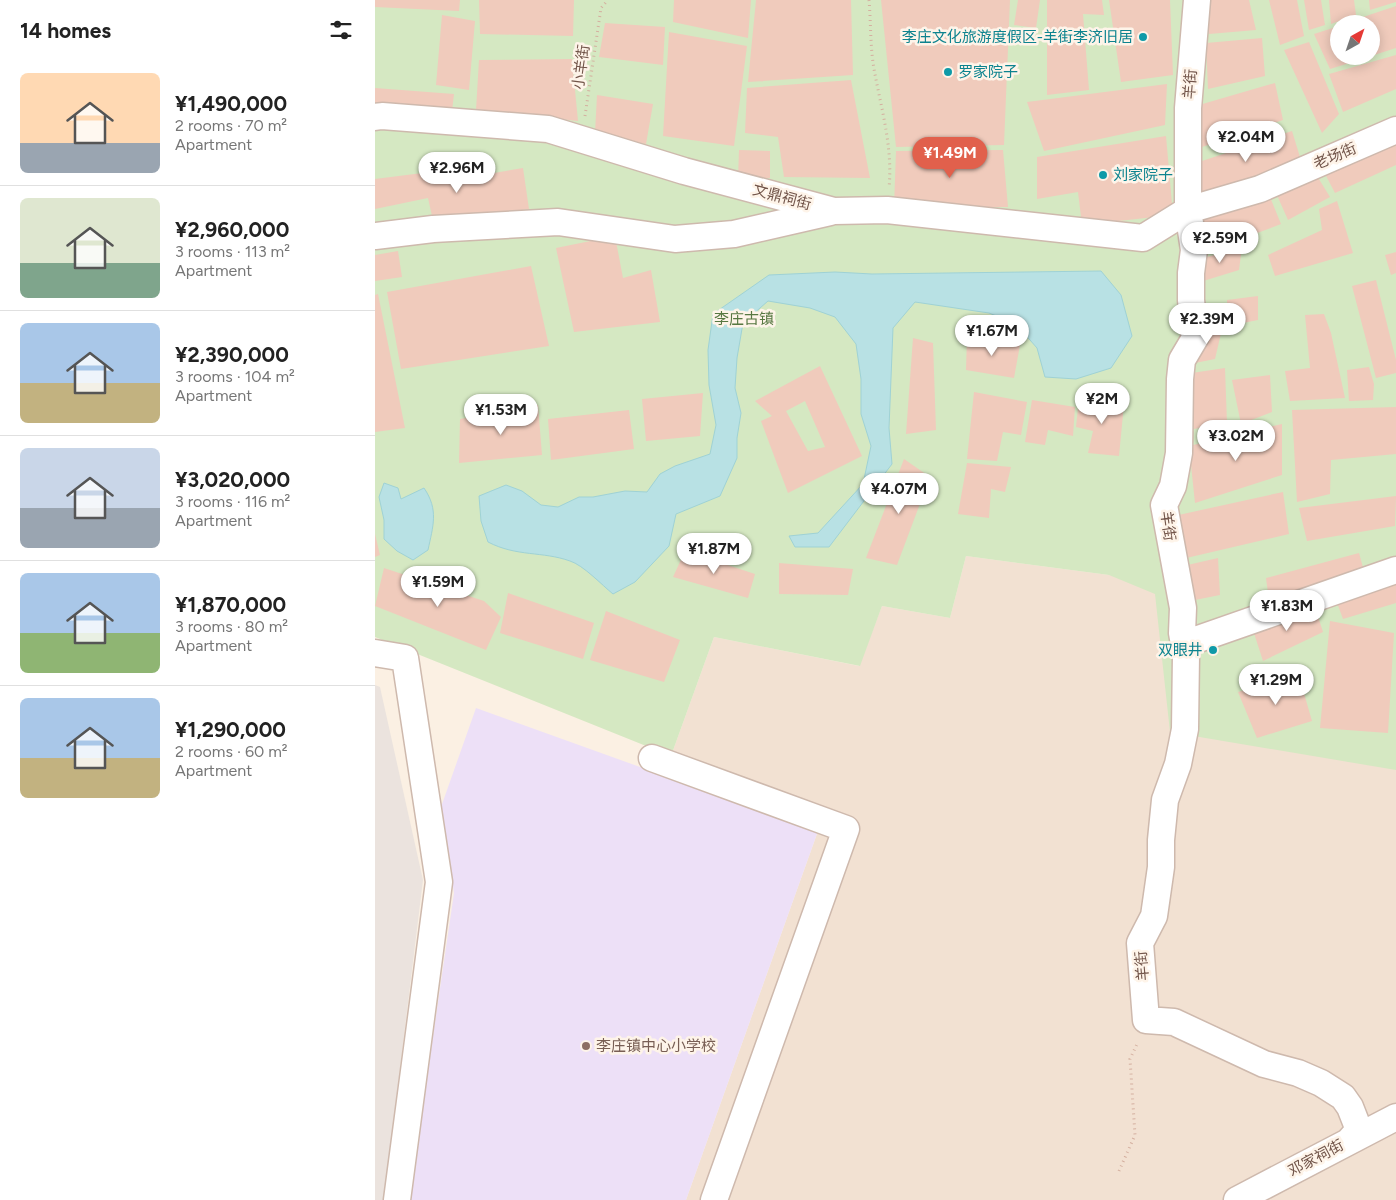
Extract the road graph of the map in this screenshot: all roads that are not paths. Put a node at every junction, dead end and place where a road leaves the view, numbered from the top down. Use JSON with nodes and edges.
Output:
{"nodes":[{"id":1,"x":1197,"y":0,"type":"edge"},
{"id":2,"x":375,"y":117,"type":"edge"},
{"id":3,"x":1396,"y":130,"type":"edge"},
{"id":4,"x":1188,"y":210,"type":"junction"},
{"id":5,"x":834,"y":211,"type":"junction"},
{"id":6,"x":375,"y":236,"type":"edge"},
{"id":7,"x":1396,"y":570,"type":"edge"},
{"id":8,"x":1184,"y":644,"type":"junction"},
{"id":9,"x":375,"y":653,"type":"edge"},
{"id":10,"x":652,"y":758,"type":"dead end"},
{"id":11,"x":1396,"y":1117,"type":"edge"},
{"id":12,"x":1350,"y":1140,"type":"junction"},
{"id":13,"x":397,"y":1200,"type":"edge"},
{"id":14,"x":714,"y":1200,"type":"edge"},
{"id":15,"x":1237,"y":1200,"type":"edge"}],
"edges":[{"from":1,"to":4,"type":"lane","name":"羊街"},
{"from":2,"to":5,"type":"lane","name":"文鼎祠街"},
{"from":3,"to":4,"type":"lane","name":"老场街"},
{"from":4,"to":5,"type":"lane","name":"文鼎祠街"},
{"from":4,"to":8,"type":"lane","name":"羊街"},
{"from":5,"to":6,"type":"lane"},
{"from":7,"to":8,"type":"lane"},
{"from":8,"to":12,"type":"lane","name":"羊街"},
{"from":9,"to":13,"type":"lane"},
{"from":10,"to":14,"type":"lane"},
{"from":11,"to":12,"type":"lane","name":"邓家祠街"},
{"from":12,"to":15,"type":"lane","name":"邓家祠街"}]}
